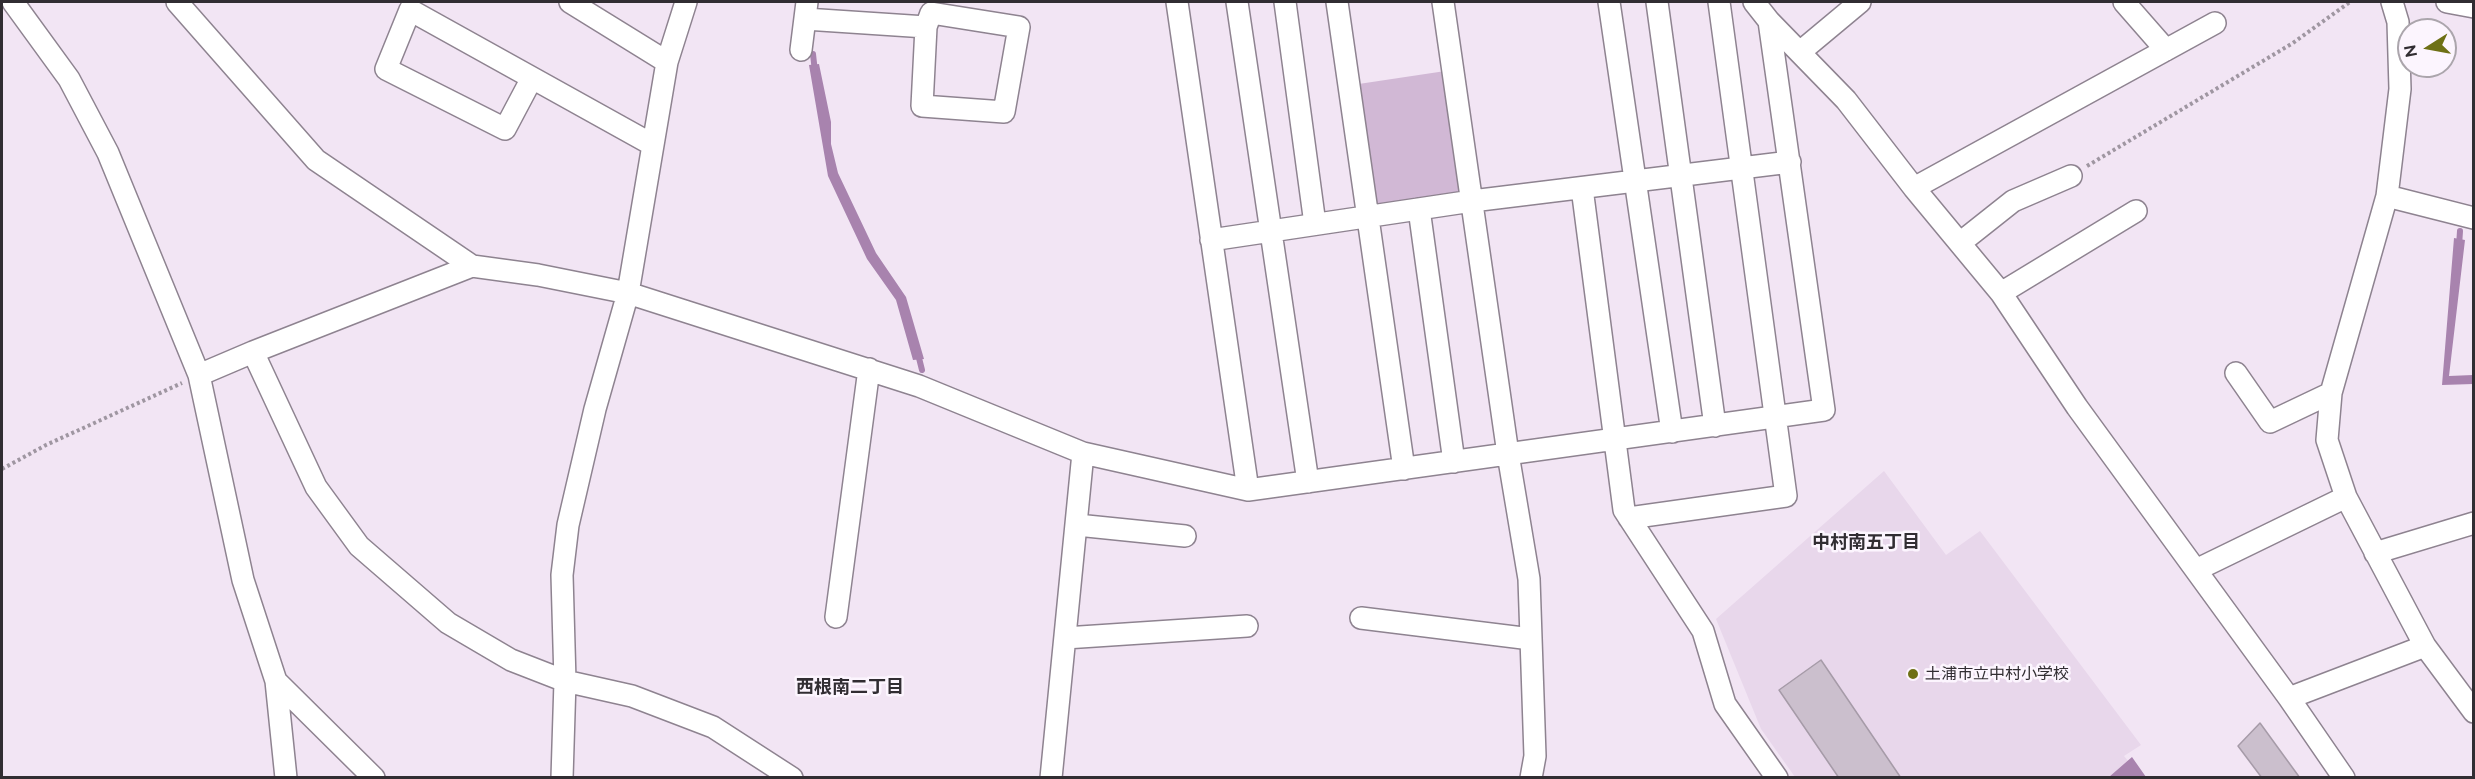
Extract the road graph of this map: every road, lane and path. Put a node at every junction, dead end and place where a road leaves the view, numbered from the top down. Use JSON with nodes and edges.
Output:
{"nodes":[{"id":1,"x":13,"y":2,"type":"edge"},
{"id":2,"x":177,"y":2,"type":"edge"},
{"id":3,"x":570,"y":2,"type":"edge"},
{"id":4,"x":686,"y":2,"type":"edge"},
{"id":5,"x":1177,"y":2,"type":"edge"},
{"id":6,"x":1237,"y":2,"type":"edge"},
{"id":7,"x":1285,"y":2,"type":"edge"},
{"id":8,"x":1337,"y":2,"type":"edge"},
{"id":9,"x":1443,"y":2,"type":"edge"},
{"id":10,"x":1608,"y":2,"type":"edge"},
{"id":11,"x":1657,"y":2,"type":"edge"},
{"id":12,"x":1719,"y":2,"type":"edge"},
{"id":13,"x":1754,"y":2,"type":"edge"},
{"id":14,"x":1860,"y":2,"type":"edge"},
{"id":15,"x":2124,"y":2,"type":"edge"},
{"id":16,"x":2350,"y":2,"type":"edge"},
{"id":17,"x":2392,"y":2,"type":"edge"},
{"id":18,"x":2447,"y":2,"type":"edge"},
{"id":19,"x":2474,"y":7,"type":"edge"},
{"id":20,"x":806,"y":10,"type":"edge"},
{"id":21,"x":1769,"y":21,"type":"junction"},
{"id":22,"x":2215,"y":23,"type":"dead end"},
{"id":23,"x":926,"y":27,"type":"junction"},
{"id":24,"x":801,"y":50,"type":"dead end"},
{"id":25,"x":2166,"y":50,"type":"junction"},
{"id":26,"x":1800,"y":52,"type":"junction"},
{"id":27,"x":667,"y":62,"type":"junction"},
{"id":28,"x":532,"y":78,"type":"junction"},
{"id":29,"x":653,"y":145,"type":"junction"},
{"id":30,"x":1790,"y":162,"type":"junction"},
{"id":31,"x":1740,"y":168,"type":"junction"},
{"id":32,"x":1681,"y":175,"type":"junction"},
{"id":33,"x":2071,"y":176,"type":"joint"},
{"id":34,"x":1635,"y":181,"type":"junction"},
{"id":35,"x":1582,"y":188,"type":"junction"},
{"id":36,"x":1914,"y":188,"type":"junction"},
{"id":37,"x":2387,"y":196,"type":"junction"},
{"id":38,"x":1472,"y":201,"type":"junction"},
{"id":39,"x":1419,"y":209,"type":"junction"},
{"id":40,"x":2136,"y":211,"type":"dead end"},
{"id":41,"x":1369,"y":217,"type":"junction"},
{"id":42,"x":2474,"y":218,"type":"edge"},
{"id":43,"x":1315,"y":224,"type":"junction"},
{"id":44,"x":1271,"y":231,"type":"junction"},
{"id":45,"x":1212,"y":240,"type":"junction"},
{"id":46,"x":1960,"y":243,"type":"junction"},
{"id":47,"x":471,"y":266,"type":"junction"},
{"id":48,"x":628,"y":293,"type":"junction"},
{"id":49,"x":2001,"y":293,"type":"junction"},
{"id":50,"x":253,"y":352,"type":"junction"},
{"id":51,"x":869,"y":369,"type":"junction"},
{"id":52,"x":2236,"y":373,"type":"dead end"},
{"id":53,"x":199,"y":375,"type":"junction"},
{"id":54,"x":2331,"y":393,"type":"junction"},
{"id":55,"x":1775,"y":417,"type":"junction"},
{"id":56,"x":1715,"y":426,"type":"junction"},
{"id":57,"x":1672,"y":432,"type":"junction"},
{"id":58,"x":1616,"y":440,"type":"junction"},
{"id":59,"x":1083,"y":453,"type":"junction"},
{"id":60,"x":1508,"y":454,"type":"junction"},
{"id":61,"x":1454,"y":462,"type":"junction"},
{"id":62,"x":2,"y":469,"type":"edge"},
{"id":63,"x":1404,"y":469,"type":"junction"},
{"id":64,"x":1308,"y":482,"type":"junction"},
{"id":65,"x":1248,"y":490,"type":"junction"},
{"id":66,"x":2346,"y":497,"type":"junction"},
{"id":67,"x":1629,"y":518,"type":"junction"},
{"id":68,"x":2474,"y":523,"type":"edge"},
{"id":69,"x":1077,"y":525,"type":"junction"},
{"id":70,"x":1185,"y":536,"type":"dead end"},
{"id":71,"x":2375,"y":553,"type":"junction"},
{"id":72,"x":2196,"y":570,"type":"junction"},
{"id":73,"x":836,"y":617,"type":"dead end"},
{"id":74,"x":1361,"y":618,"type":"dead end"},
{"id":75,"x":1247,"y":626,"type":"dead end"},
{"id":76,"x":1065,"y":638,"type":"junction"},
{"id":77,"x":1531,"y":639,"type":"junction"},
{"id":78,"x":2425,"y":646,"type":"junction"},
{"id":79,"x":276,"y":681,"type":"junction"},
{"id":80,"x":565,"y":681,"type":"junction"},
{"id":81,"x":2289,"y":698,"type":"junction"},
{"id":82,"x":2474,"y":712,"type":"edge"},
{"id":83,"x":286,"y":777,"type":"edge"},
{"id":84,"x":374,"y":777,"type":"edge"},
{"id":85,"x":562,"y":777,"type":"edge"},
{"id":86,"x":792,"y":777,"type":"edge"},
{"id":87,"x":1055,"y":777,"type":"edge"},
{"id":88,"x":1531,"y":777,"type":"edge"},
{"id":89,"x":1777,"y":777,"type":"edge"},
{"id":90,"x":2344,"y":777,"type":"edge"}],
"edges":[{"from":1,"to":53,"type":"street"},
{"from":2,"to":47,"type":"street"},
{"from":3,"to":27,"type":"street"},
{"from":4,"to":27,"type":"street"},
{"from":5,"to":45,"type":"street"},
{"from":6,"to":44,"type":"street"},
{"from":7,"to":43,"type":"street"},
{"from":8,"to":41,"type":"street"},
{"from":9,"to":38,"type":"street"},
{"from":10,"to":34,"type":"street"},
{"from":11,"to":32,"type":"street"},
{"from":12,"to":31,"type":"street"},
{"from":13,"to":21,"type":"street"},
{"from":14,"to":26,"type":"street"},
{"from":15,"to":25,"type":"street"},
{"from":16,"to":33,"type":"path"},
{"from":17,"to":37,"type":"street"},
{"from":18,"to":19,"type":"street"},
{"from":20,"to":23,"type":"street"},
{"from":20,"to":24,"type":"street"},
{"from":21,"to":26,"type":"street"},
{"from":21,"to":30,"type":"street"},
{"from":22,"to":25,"type":"street"},
{"from":23,"to":23,"type":"street"},
{"from":25,"to":36,"type":"street"},
{"from":26,"to":36,"type":"street"},
{"from":27,"to":29,"type":"street"},
{"from":28,"to":28,"type":"street"},
{"from":28,"to":29,"type":"street"},
{"from":29,"to":48,"type":"street"},
{"from":30,"to":31,"type":"street"},
{"from":30,"to":55,"type":"street"},
{"from":31,"to":32,"type":"street"},
{"from":31,"to":55,"type":"street"},
{"from":32,"to":34,"type":"street"},
{"from":32,"to":56,"type":"street"},
{"from":33,"to":46,"type":"street"},
{"from":34,"to":35,"type":"street"},
{"from":34,"to":57,"type":"street"},
{"from":35,"to":38,"type":"street"},
{"from":35,"to":58,"type":"street"},
{"from":36,"to":46,"type":"street"},
{"from":37,"to":42,"type":"street"},
{"from":37,"to":54,"type":"street"},
{"from":38,"to":39,"type":"street"},
{"from":38,"to":60,"type":"street"},
{"from":39,"to":41,"type":"street"},
{"from":39,"to":61,"type":"street"},
{"from":40,"to":49,"type":"street"},
{"from":41,"to":43,"type":"street"},
{"from":41,"to":63,"type":"street"},
{"from":43,"to":44,"type":"street"},
{"from":44,"to":45,"type":"street"},
{"from":44,"to":64,"type":"street"},
{"from":45,"to":65,"type":"street"},
{"from":46,"to":49,"type":"street"},
{"from":47,"to":48,"type":"street"},
{"from":47,"to":50,"type":"street"},
{"from":48,"to":51,"type":"street"},
{"from":48,"to":80,"type":"street"},
{"from":49,"to":72,"type":"street"},
{"from":50,"to":53,"type":"street"},
{"from":50,"to":80,"type":"street"},
{"from":51,"to":59,"type":"street"},
{"from":51,"to":73,"type":"street"},
{"from":52,"to":54,"type":"street"},
{"from":53,"to":62,"type":"path"},
{"from":53,"to":79,"type":"street"},
{"from":54,"to":66,"type":"street"},
{"from":55,"to":56,"type":"street"},
{"from":55,"to":67,"type":"street"},
{"from":56,"to":57,"type":"street"},
{"from":57,"to":58,"type":"street"},
{"from":58,"to":60,"type":"street"},
{"from":58,"to":67,"type":"street"},
{"from":59,"to":65,"type":"street"},
{"from":59,"to":69,"type":"street"},
{"from":60,"to":61,"type":"street"},
{"from":60,"to":77,"type":"street"},
{"from":61,"to":63,"type":"street"},
{"from":63,"to":64,"type":"street"},
{"from":64,"to":65,"type":"street"},
{"from":66,"to":71,"type":"street"},
{"from":66,"to":72,"type":"street"},
{"from":67,"to":89,"type":"street"},
{"from":68,"to":71,"type":"street"},
{"from":69,"to":70,"type":"street"},
{"from":69,"to":76,"type":"street"},
{"from":71,"to":78,"type":"street"},
{"from":72,"to":81,"type":"street"},
{"from":74,"to":77,"type":"street"},
{"from":75,"to":76,"type":"street"},
{"from":76,"to":87,"type":"street"},
{"from":77,"to":88,"type":"street"},
{"from":78,"to":81,"type":"street"},
{"from":78,"to":82,"type":"street"},
{"from":79,"to":83,"type":"street"},
{"from":79,"to":84,"type":"street"},
{"from":80,"to":85,"type":"street"},
{"from":80,"to":86,"type":"street"},
{"from":81,"to":90,"type":"street"}]}
